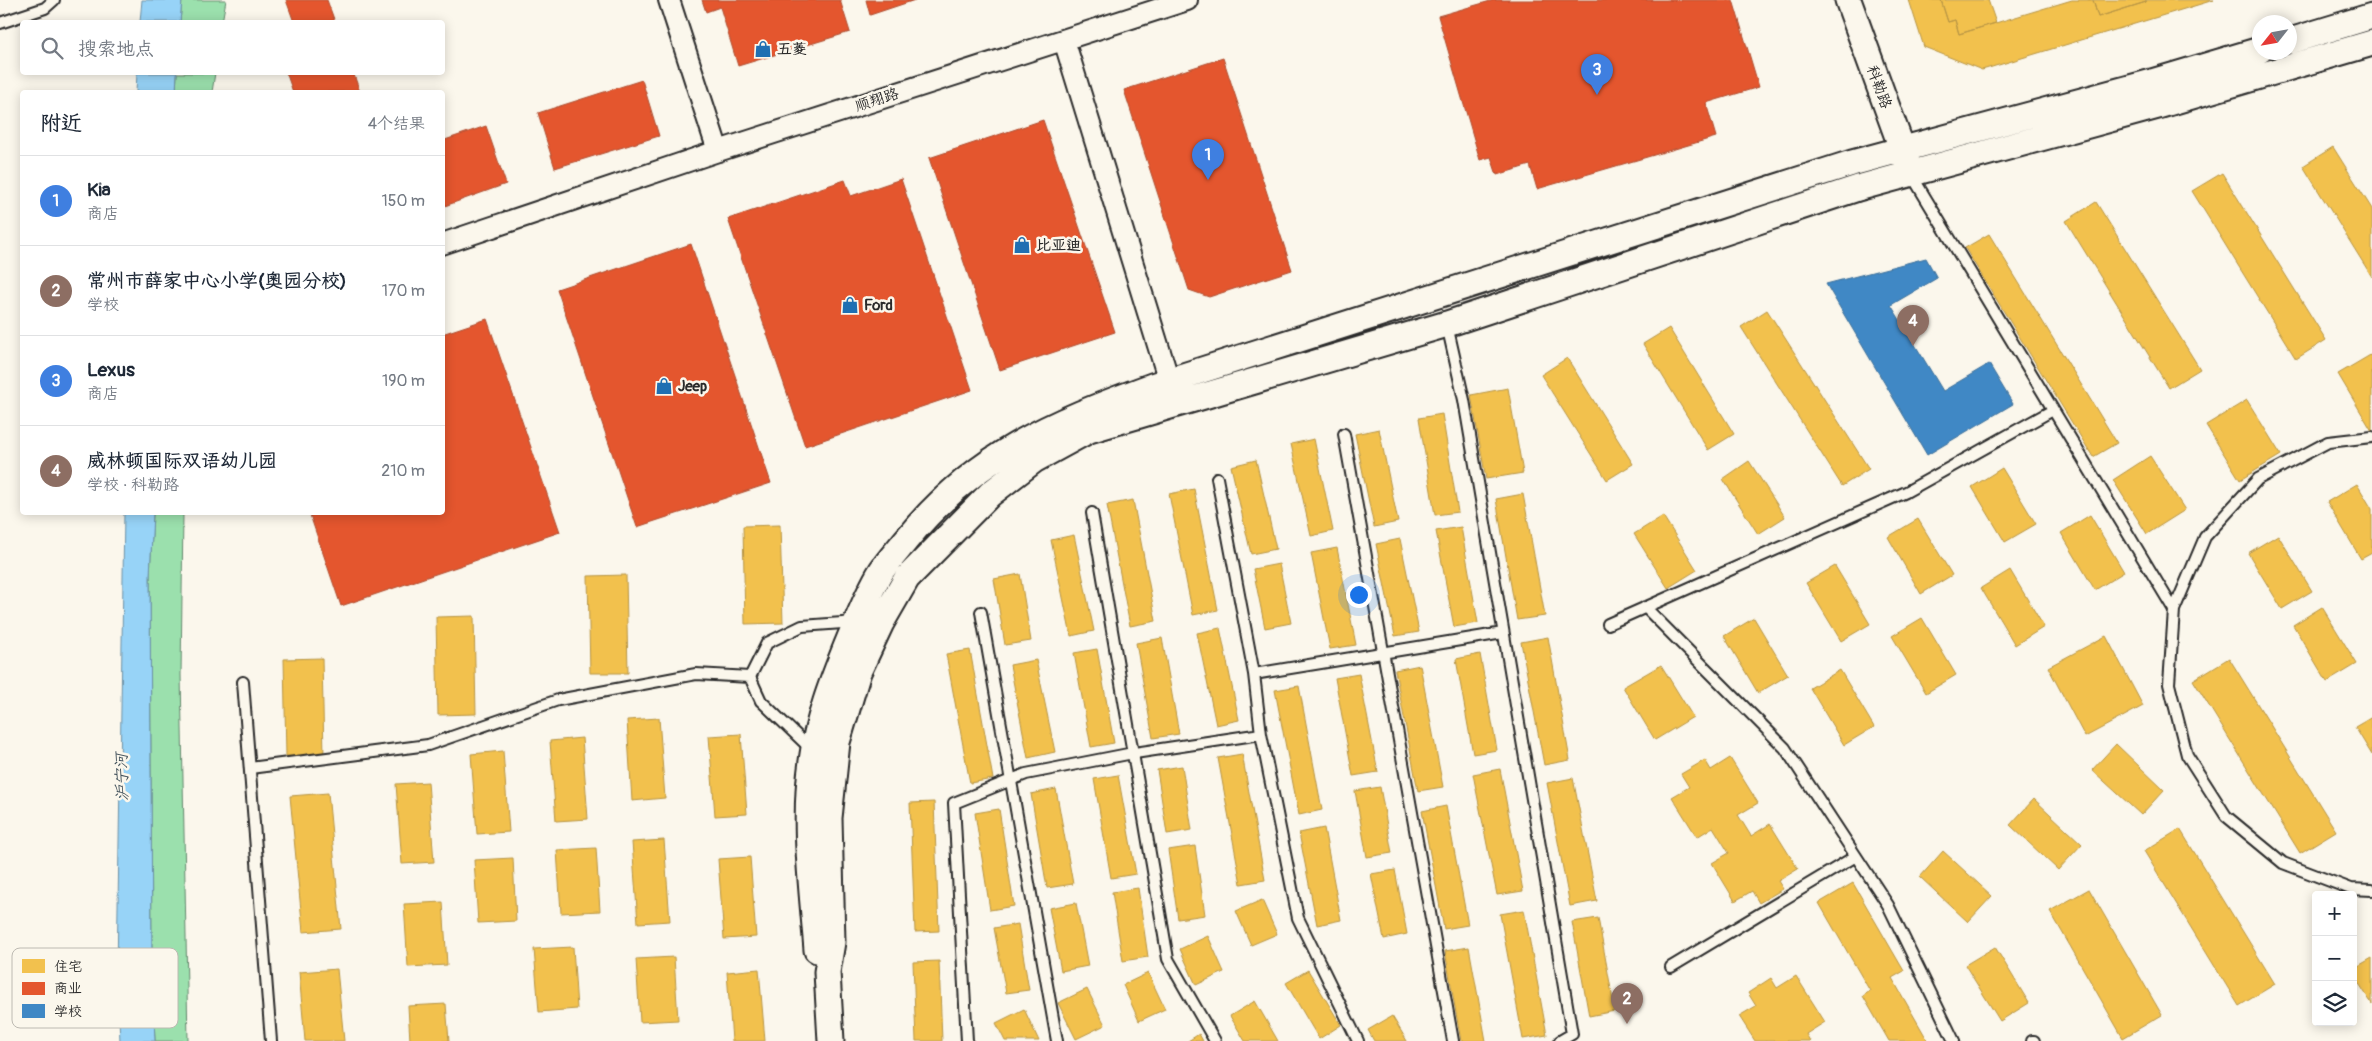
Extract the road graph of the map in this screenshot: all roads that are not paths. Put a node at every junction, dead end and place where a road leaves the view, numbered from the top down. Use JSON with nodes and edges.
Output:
{"nodes":[{"id":1,"x":54,"y":0,"type":"edge"},
{"id":2,"x":669,"y":0,"type":"edge"},
{"id":3,"x":1187,"y":0,"type":"edge"},
{"id":4,"x":1848,"y":0,"type":"edge"},
{"id":5,"x":2372,"y":16,"type":"edge"},
{"id":6,"x":0,"y":22,"type":"edge"},
{"id":7,"x":2297,"y":39,"type":"edge"},
{"id":8,"x":1064,"y":40,"type":"junction"},
{"id":9,"x":2372,"y":43,"type":"edge"},
{"id":10,"x":2252,"y":52,"type":"edge"},
{"id":11,"x":718,"y":151,"type":"junction"},
{"id":12,"x":1902,"y":151,"type":"junction"},
{"id":13,"x":1911,"y":174,"type":"junction"},
{"id":14,"x":445,"y":243,"type":"edge"},
{"id":15,"x":1447,"y":324,"type":"junction"},
{"id":16,"x":1169,"y":381,"type":"junction"},
{"id":17,"x":2053,"y":410,"type":"junction"},
{"id":18,"x":1344,"y":434,"type":"dead end"},
{"id":19,"x":2372,"y":437,"type":"edge"},
{"id":20,"x":1217,"y":478,"type":"dead end"},
{"id":21,"x":1092,"y":513,"type":"dead end"},
{"id":22,"x":1645,"y":607,"type":"junction"},
{"id":23,"x":2174,"y":610,"type":"junction"},
{"id":24,"x":981,"y":612,"type":"dead end"},
{"id":25,"x":857,"y":622,"type":"junction"},
{"id":26,"x":1608,"y":624,"type":"dead end"},
{"id":27,"x":1503,"y":633,"type":"junction"},
{"id":28,"x":1383,"y":653,"type":"junction"},
{"id":29,"x":1254,"y":674,"type":"junction"},
{"id":30,"x":750,"y":677,"type":"junction"},
{"id":31,"x":243,"y":682,"type":"dead end"},
{"id":32,"x":1261,"y":734,"type":"junction"},
{"id":33,"x":814,"y":752,"type":"junction"},
{"id":34,"x":1133,"y":753,"type":"junction"},
{"id":35,"x":250,"y":768,"type":"junction"},
{"id":36,"x":1010,"y":780,"type":"junction"},
{"id":37,"x":1856,"y":856,"type":"junction"},
{"id":38,"x":2372,"y":890,"type":"edge"},
{"id":39,"x":1671,"y":967,"type":"dead end"},
{"id":40,"x":827,"y":972,"type":"junction"},
{"id":41,"x":271,"y":1041,"type":"edge"},
{"id":42,"x":831,"y":1041,"type":"edge"},
{"id":43,"x":967,"y":1041,"type":"edge"},
{"id":44,"x":1057,"y":1041,"type":"edge"},
{"id":45,"x":1215,"y":1041,"type":"edge"},
{"id":46,"x":1358,"y":1041,"type":"edge"},
{"id":47,"x":1453,"y":1041,"type":"edge"},
{"id":48,"x":1560,"y":1041,"type":"edge"},
{"id":49,"x":1954,"y":1041,"type":"edge"}],
"edges":[{"from":1,"to":6,"type":"lane"},
{"from":2,"to":11,"type":"street"},
{"from":3,"to":8,"type":"street","name":"顺翔路"},
{"from":4,"to":12,"type":"street","name":"科勒路"},
{"from":5,"to":7,"type":"street"},
{"from":8,"to":11,"type":"street","name":"顺翔路"},
{"from":8,"to":16,"type":"street"},
{"from":9,"to":13,"type":"street"},
{"from":10,"to":12,"type":"street"},
{"from":11,"to":14,"type":"street","name":"顺翔路"},
{"from":12,"to":13,"type":"street","name":"科勒路"},
{"from":12,"to":16,"type":"street"},
{"from":13,"to":15,"type":"street"},
{"from":13,"to":17,"type":"lane"},
{"from":15,"to":27,"type":"lane"},
{"from":15,"to":40,"type":"street"},
{"from":16,"to":25,"type":"street"},
{"from":17,"to":22,"type":"lane"},
{"from":17,"to":23,"type":"lane"},
{"from":18,"to":28,"type":"lane"},
{"from":19,"to":23,"type":"lane"},
{"from":20,"to":29,"type":"lane"},
{"from":21,"to":34,"type":"lane"},
{"from":22,"to":26,"type":"lane"},
{"from":22,"to":37,"type":"lane"},
{"from":23,"to":38,"type":"lane"},
{"from":24,"to":36,"type":"lane"},
{"from":25,"to":30,"type":"lane"},
{"from":25,"to":33,"type":"street"},
{"from":27,"to":28,"type":"lane"},
{"from":27,"to":48,"type":"lane"},
{"from":28,"to":29,"type":"lane"},
{"from":28,"to":47,"type":"lane"},
{"from":29,"to":32,"type":"lane"},
{"from":30,"to":33,"type":"lane"},
{"from":30,"to":35,"type":"lane"},
{"from":31,"to":35,"type":"lane"},
{"from":32,"to":34,"type":"lane"},
{"from":32,"to":46,"type":"lane"},
{"from":33,"to":40,"type":"street"},
{"from":34,"to":36,"type":"lane"},
{"from":34,"to":45,"type":"lane"},
{"from":35,"to":41,"type":"lane"},
{"from":36,"to":43,"type":"lane"},
{"from":36,"to":44,"type":"lane"},
{"from":37,"to":39,"type":"lane"},
{"from":37,"to":49,"type":"lane"},
{"from":40,"to":42,"type":"street"}]}
